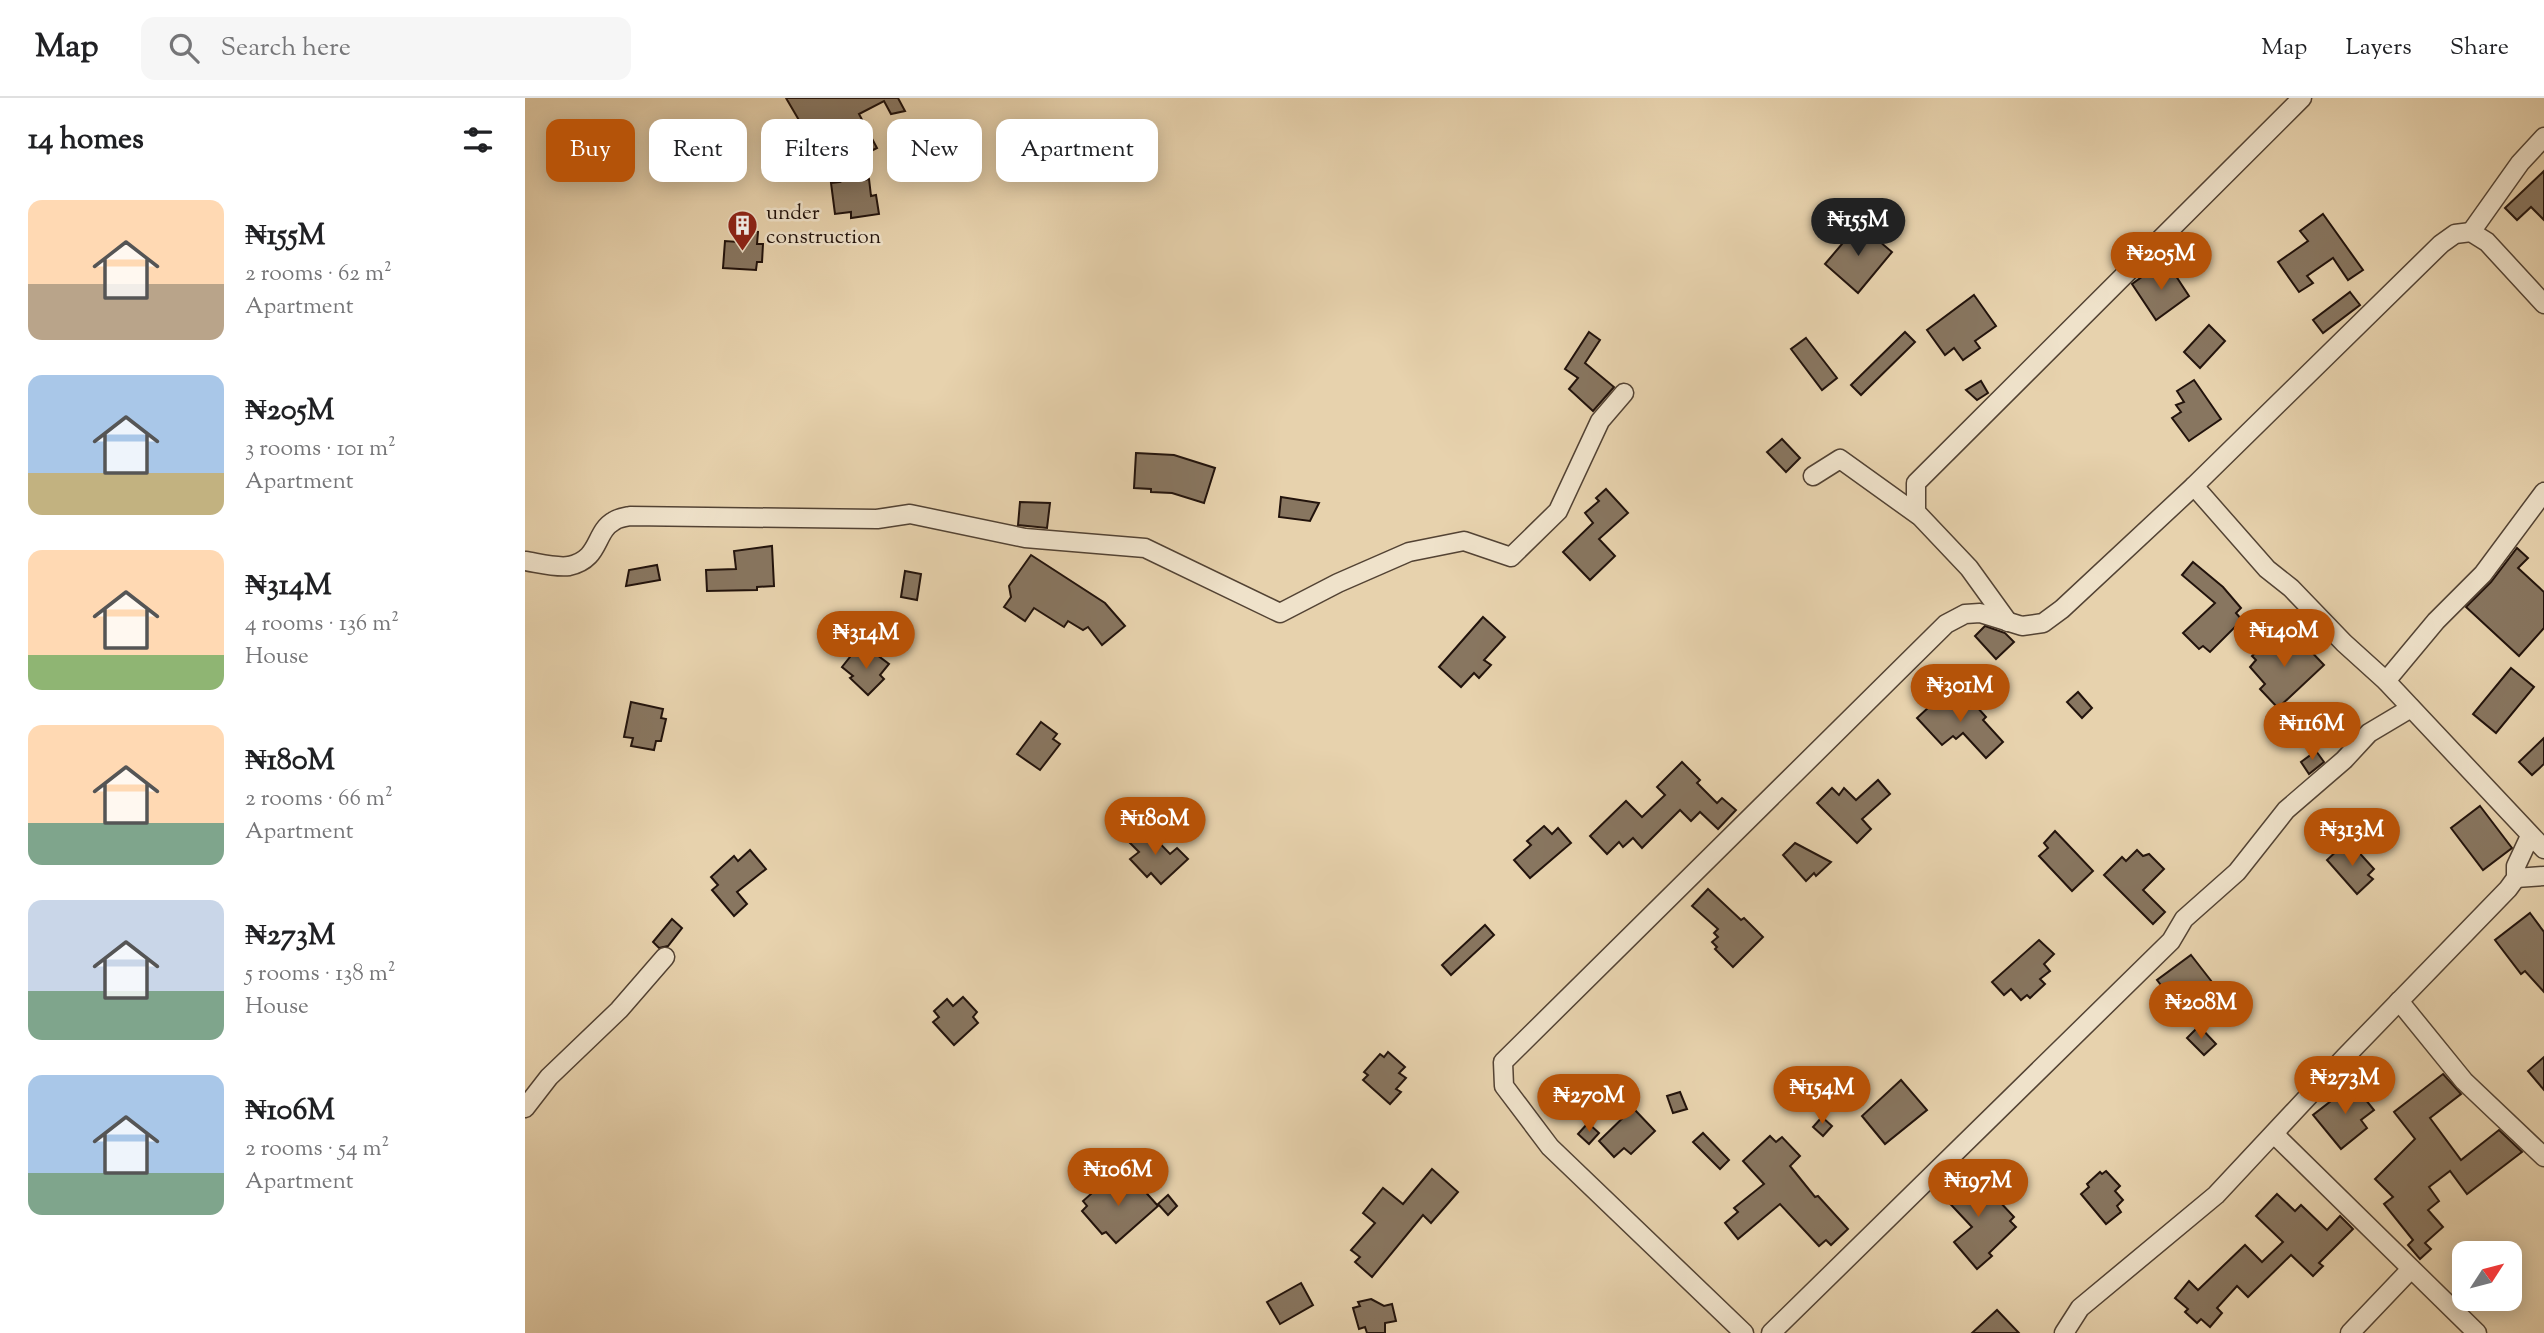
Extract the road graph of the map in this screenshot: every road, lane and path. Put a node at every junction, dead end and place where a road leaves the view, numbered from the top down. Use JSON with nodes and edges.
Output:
{"nodes":[{"id":1,"x":2302,"y":98,"type":"edge"},
{"id":2,"x":2544,"y":137,"type":"edge"},
{"id":3,"x":2471,"y":232,"type":"junction"},
{"id":4,"x":2544,"y":304,"type":"edge"},
{"id":5,"x":1624,"y":393,"type":"dead end"},
{"id":6,"x":1814,"y":475,"type":"dead end"},
{"id":7,"x":2194,"y":486,"type":"junction"},
{"id":8,"x":2544,"y":492,"type":"edge"},
{"id":9,"x":1919,"y":515,"type":"junction"},
{"id":10,"x":525,"y":561,"type":"edge"},
{"id":11,"x":2008,"y":622,"type":"junction"},
{"id":12,"x":2386,"y":681,"type":"junction"},
{"id":13,"x":2411,"y":708,"type":"junction"},
{"id":14,"x":2530,"y":836,"type":"junction"},
{"id":15,"x":2544,"y":849,"type":"edge"},
{"id":16,"x":2544,"y":876,"type":"edge"},
{"id":17,"x":2516,"y":878,"type":"junction"},
{"id":18,"x":665,"y":957,"type":"dead end"},
{"id":19,"x":2399,"y":1001,"type":"junction"},
{"id":20,"x":525,"y":1108,"type":"edge"},
{"id":21,"x":2274,"y":1135,"type":"junction"},
{"id":22,"x":2544,"y":1157,"type":"edge"},
{"id":23,"x":2411,"y":1269,"type":"junction"},
{"id":24,"x":1744,"y":1333,"type":"edge"},
{"id":25,"x":1772,"y":1333,"type":"edge"},
{"id":26,"x":2064,"y":1333,"type":"edge"},
{"id":27,"x":2350,"y":1333,"type":"edge"},
{"id":28,"x":2477,"y":1333,"type":"edge"}],
"edges":[{"from":1,"to":9,"type":"street"},
{"from":2,"to":3,"type":"street"},
{"from":3,"to":4,"type":"street"},
{"from":3,"to":7,"type":"street"},
{"from":5,"to":10,"type":"street"},
{"from":6,"to":9,"type":"street"},
{"from":7,"to":11,"type":"street"},
{"from":7,"to":12,"type":"street"},
{"from":8,"to":12,"type":"street"},
{"from":9,"to":11,"type":"street"},
{"from":11,"to":24,"type":"street"},
{"from":12,"to":13,"type":"street"},
{"from":13,"to":14,"type":"street"},
{"from":13,"to":25,"type":"street"},
{"from":14,"to":15,"type":"street"},
{"from":14,"to":17,"type":"street"},
{"from":16,"to":17,"type":"street"},
{"from":17,"to":19,"type":"street"},
{"from":18,"to":20,"type":"street"},
{"from":19,"to":21,"type":"street"},
{"from":19,"to":22,"type":"street"},
{"from":21,"to":23,"type":"street"},
{"from":21,"to":26,"type":"street"},
{"from":23,"to":27,"type":"street"},
{"from":23,"to":28,"type":"street"}]}
